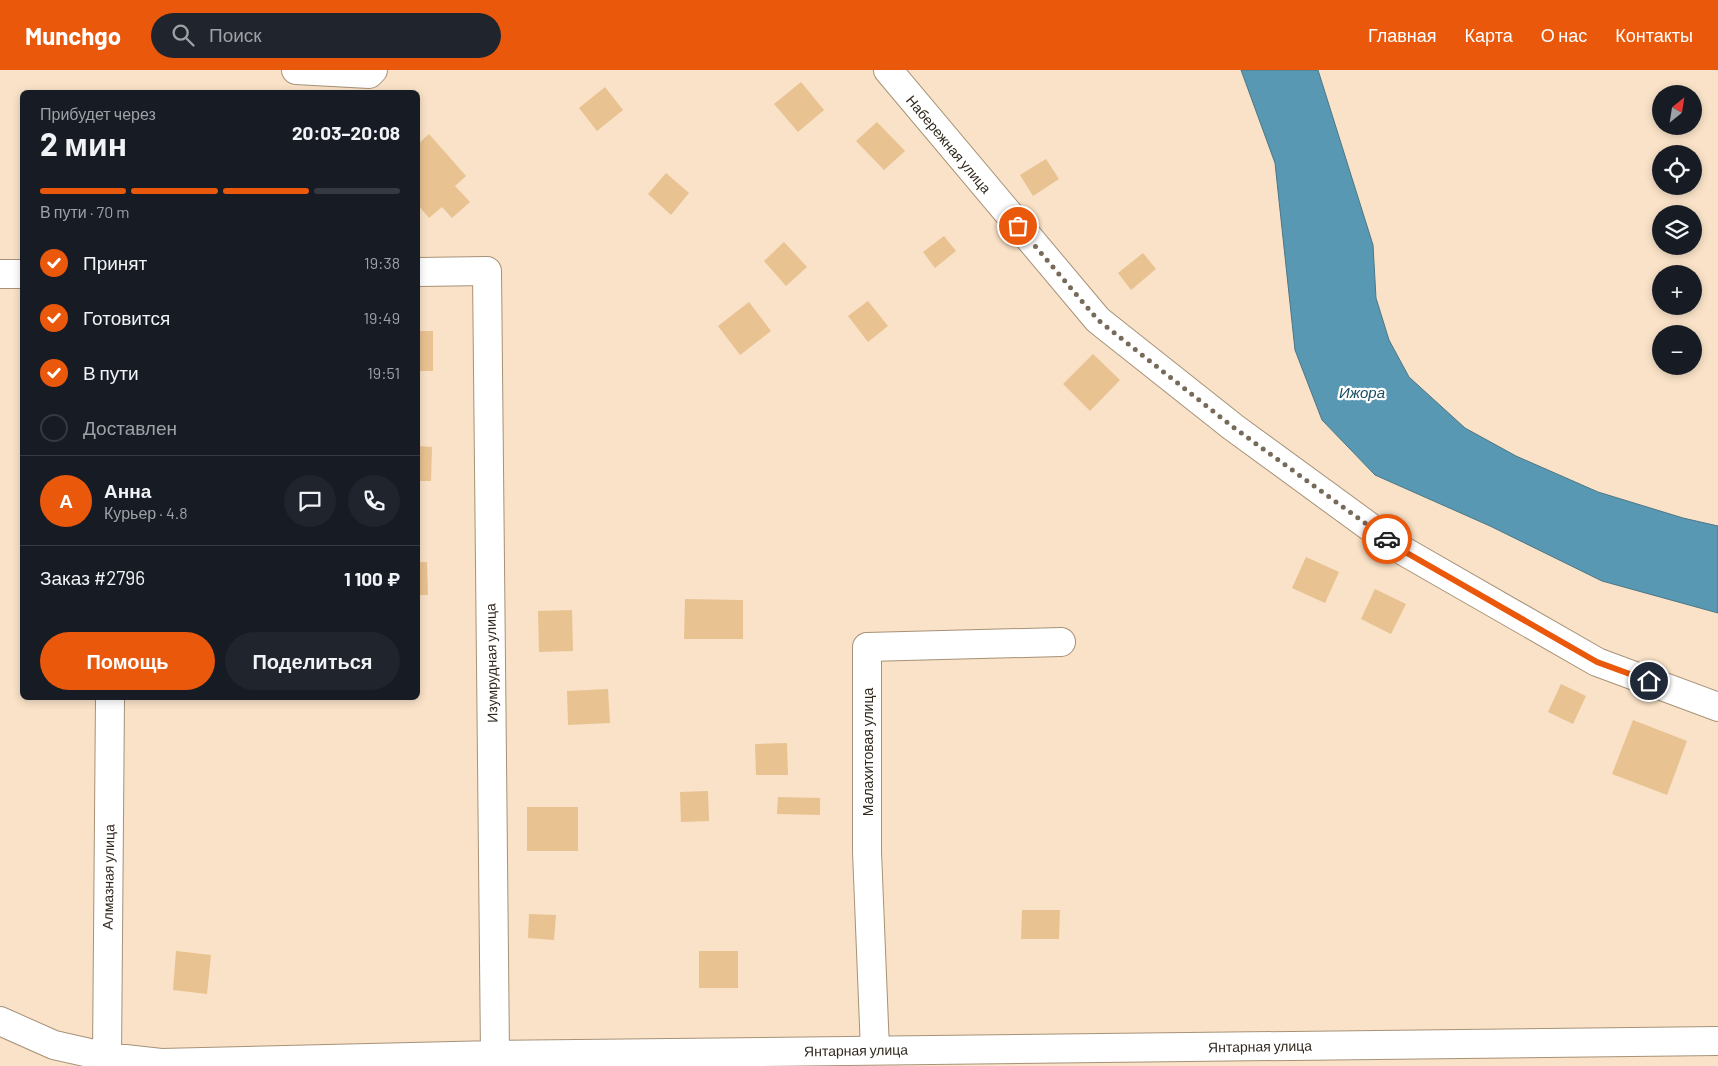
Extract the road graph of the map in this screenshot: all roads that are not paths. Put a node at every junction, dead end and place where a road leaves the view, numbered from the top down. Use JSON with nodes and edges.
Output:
{"nodes":[{"id":1,"x":296,"y":70,"type":"edge"},
{"id":2,"x":373,"y":70,"type":"edge"},
{"id":3,"x":888,"y":70,"type":"edge"},
{"id":4,"x":420,"y":272,"type":"edge"},
{"id":5,"x":0,"y":274,"type":"edge"},
{"id":6,"x":20,"y":274,"type":"edge"},
{"id":7,"x":1061,"y":642,"type":"dead end"},
{"id":8,"x":110,"y":700,"type":"edge"},
{"id":9,"x":1718,"y":707,"type":"edge"},
{"id":10,"x":0,"y":1021,"type":"edge"},
{"id":11,"x":1718,"y":1041,"type":"edge"},
{"id":12,"x":874,"y":1050,"type":"junction"},
{"id":13,"x":495,"y":1054,"type":"junction"},
{"id":14,"x":107,"y":1057,"type":"junction"}],
"edges":[{"from":1,"to":2,"type":"street"},
{"from":3,"to":9,"type":"street","name":"Набережная улица"},
{"from":4,"to":13,"type":"street","name":"Изумрудная улица"},
{"from":5,"to":6,"type":"street"},
{"from":7,"to":12,"type":"street","name":"Малахитовая улица"},
{"from":8,"to":14,"type":"street","name":"Алмазная улица"},
{"from":10,"to":14,"type":"street","name":"Янтарная улица"},
{"from":11,"to":12,"type":"street","name":"Янтарная улица"},
{"from":12,"to":13,"type":"street","name":"Янтарная улица"},
{"from":13,"to":14,"type":"street","name":"Янтарная улица"}]}
